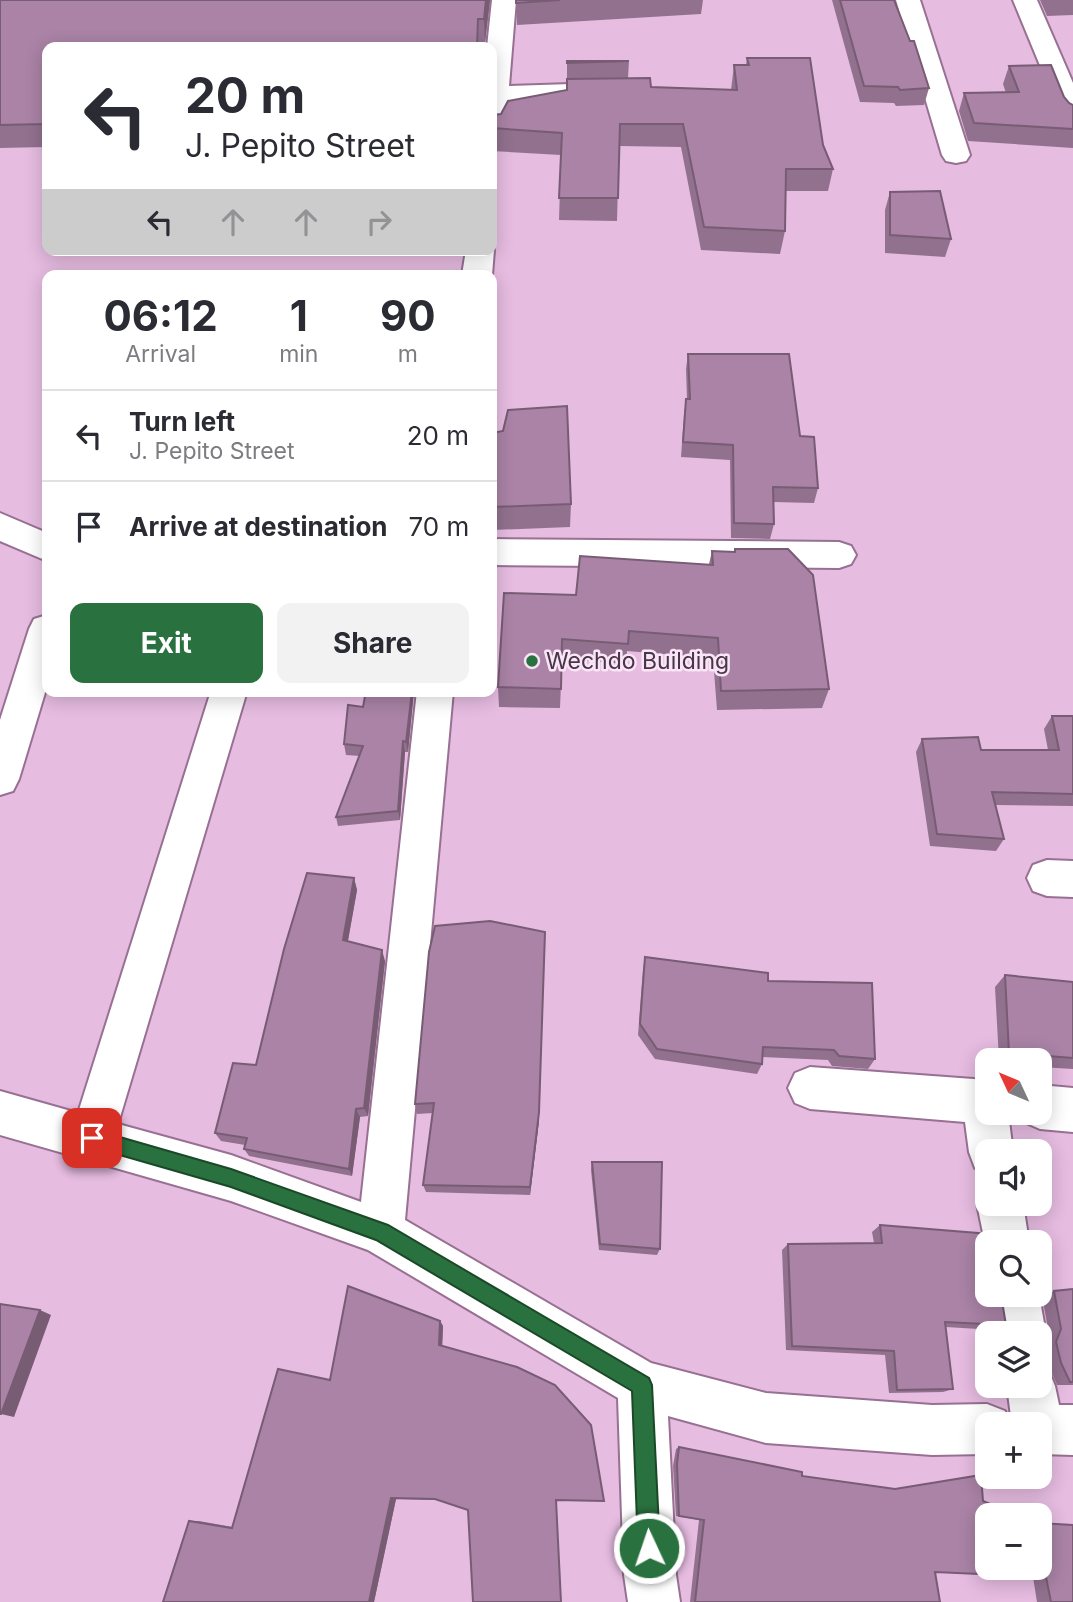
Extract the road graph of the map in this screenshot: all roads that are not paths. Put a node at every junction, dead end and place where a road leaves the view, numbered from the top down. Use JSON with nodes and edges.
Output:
{"nodes":[{"id":1,"x":504,"y":0,"type":"edge"},
{"id":2,"x":908,"y":0,"type":"edge"},
{"id":3,"x":1025,"y":0,"type":"edge"},
{"id":4,"x":497,"y":73,"type":"edge"},
{"id":5,"x":625,"y":90,"type":"edge"},
{"id":6,"x":497,"y":94,"type":"edge"},
{"id":7,"x":1073,"y":114,"type":"edge"},
{"id":8,"x":956,"y":155,"type":"dead end"},
{"id":9,"x":0,"y":526,"type":"edge"},
{"id":10,"x":42,"y":546,"type":"edge"},
{"id":11,"x":497,"y":552,"type":"edge"},
{"id":12,"x":839,"y":555,"type":"dead end"},
{"id":13,"x":42,"y":645,"type":"edge"},
{"id":14,"x":227,"y":697,"type":"edge"},
{"id":15,"x":434,"y":697,"type":"edge"},
{"id":16,"x":0,"y":779,"type":"edge"},
{"id":17,"x":810,"y":1088,"type":"dead end"},
{"id":18,"x":975,"y":1100,"type":"edge"},
{"id":19,"x":1052,"y":1108,"type":"edge"},
{"id":20,"x":1073,"y":1110,"type":"edge"},
{"id":21,"x":0,"y":1113,"type":"edge"},
{"id":22,"x":92,"y":1138,"type":"junction"},
{"id":23,"x":381,"y":1232,"type":"junction"},
{"id":24,"x":642,"y":1385,"type":"junction"},
{"id":25,"x":1052,"y":1428,"type":"edge"},
{"id":26,"x":975,"y":1429,"type":"edge"},
{"id":27,"x":1073,"y":1430,"type":"edge"},
{"id":28,"x":654,"y":1602,"type":"edge"}],
"edges":[{"from":1,"to":4,"type":"street"},
{"from":2,"to":8,"type":"street"},
{"from":3,"to":7,"type":"street"},
{"from":5,"to":6,"type":"street"},
{"from":9,"to":10,"type":"street"},
{"from":11,"to":12,"type":"street"},
{"from":13,"to":16,"type":"street"},
{"from":14,"to":22,"type":"street"},
{"from":15,"to":23,"type":"street"},
{"from":17,"to":18,"type":"street"},
{"from":19,"to":20,"type":"street"},
{"from":21,"to":22,"type":"street"},
{"from":22,"to":23,"type":"street"},
{"from":23,"to":24,"type":"street"},
{"from":24,"to":26,"type":"street"},
{"from":24,"to":28,"type":"street"},
{"from":25,"to":27,"type":"street"}]}
